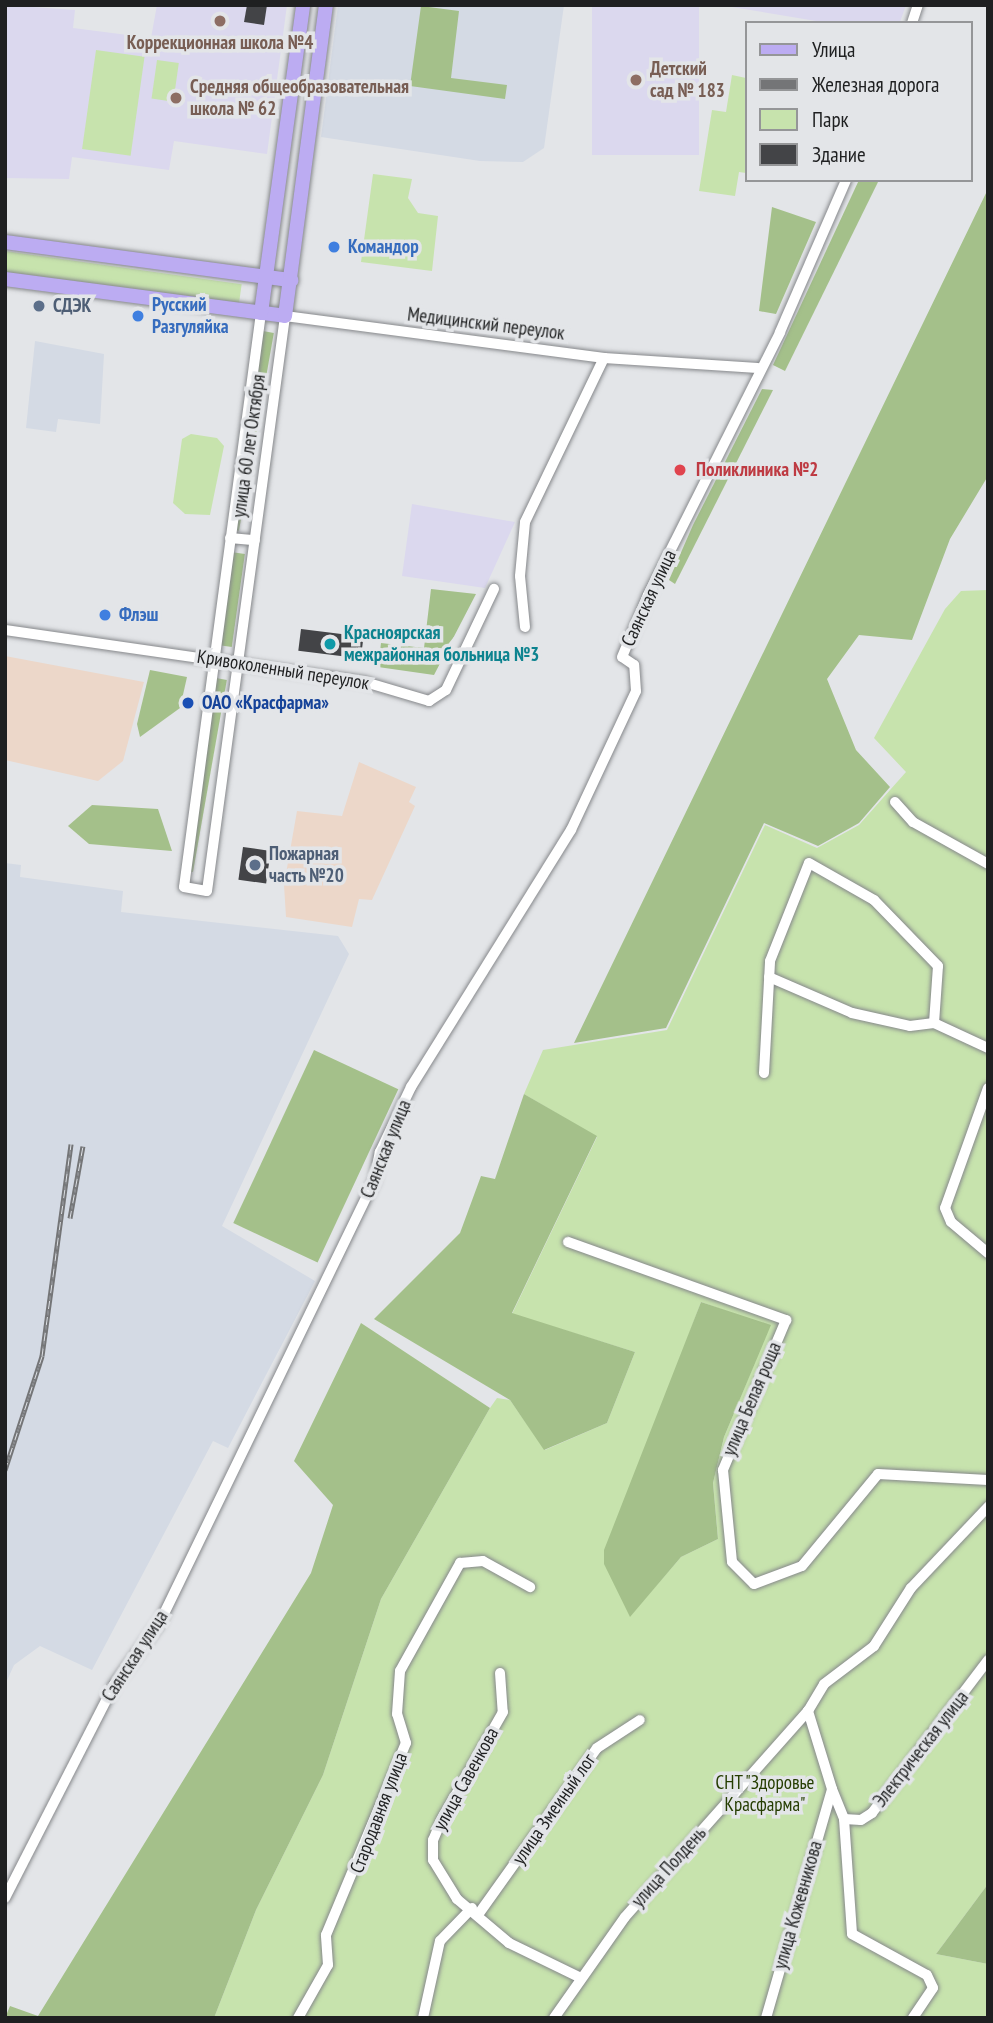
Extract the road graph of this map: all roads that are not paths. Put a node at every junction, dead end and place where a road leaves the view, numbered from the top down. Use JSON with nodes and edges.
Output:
{"nodes":[{"id":1,"x":303,"y":5,"type":"edge"},
{"id":2,"x":326,"y":5,"type":"edge"},
{"id":3,"x":845,"y":182,"type":"edge"},
{"id":4,"x":5,"y":242,"type":"edge"},
{"id":5,"x":266,"y":276,"type":"junction"},
{"id":6,"x":5,"y":279,"type":"edge"},
{"id":7,"x":290,"y":280,"type":"junction"},
{"id":8,"x":261,"y":313,"type":"junction"},
{"id":9,"x":285,"y":316,"type":"junction"},
{"id":10,"x":604,"y":358,"type":"junction"},
{"id":11,"x":758,"y":368,"type":"junction"},
{"id":12,"x":230,"y":538,"type":"junction"},
{"id":13,"x":255,"y":540,"type":"junction"},
{"id":14,"x":494,"y":589,"type":"dead end"},
{"id":15,"x":526,"y":627,"type":"dead end"},
{"id":16,"x":5,"y":630,"type":"edge"},
{"id":17,"x":211,"y":659,"type":"junction"},
{"id":18,"x":237,"y":664,"type":"junction"},
{"id":19,"x":895,"y":802,"type":"dead end"},
{"id":20,"x":988,"y":863,"type":"edge"},
{"id":21,"x":769,"y":976,"type":"junction"},
{"id":22,"x":934,"y":1023,"type":"junction"},
{"id":23,"x":988,"y":1048,"type":"edge"},
{"id":24,"x":764,"y":1073,"type":"dead end"},
{"id":25,"x":988,"y":1088,"type":"edge"},
{"id":26,"x":568,"y":1242,"type":"dead end"},
{"id":27,"x":988,"y":1253,"type":"edge"},
{"id":28,"x":988,"y":1480,"type":"edge"},
{"id":29,"x":988,"y":1507,"type":"edge"},
{"id":30,"x":530,"y":1587,"type":"dead end"},
{"id":31,"x":988,"y":1660,"type":"edge"},
{"id":32,"x":500,"y":1673,"type":"dead end"},
{"id":33,"x":808,"y":1711,"type":"junction"},
{"id":34,"x":640,"y":1720,"type":"dead end"},
{"id":35,"x":832,"y":1789,"type":"junction"},
{"id":36,"x":844,"y":1819,"type":"junction"},
{"id":37,"x":5,"y":1898,"type":"edge"},
{"id":38,"x":476,"y":1910,"type":"junction"},
{"id":39,"x":581,"y":1978,"type":"junction"},
{"id":40,"x":298,"y":2018,"type":"edge"},
{"id":41,"x":424,"y":2018,"type":"edge"},
{"id":42,"x":554,"y":2018,"type":"edge"},
{"id":43,"x":766,"y":2018,"type":"edge"},
{"id":44,"x":913,"y":2018,"type":"edge"}],
"edges":[{"from":1,"to":5,"type":"main road","name":"улица 60 лет Октября"},
{"from":2,"to":7,"type":"main road","name":"улица 60 лет Октября"},
{"from":3,"to":11,"type":"street"},
{"from":4,"to":5,"type":"main road"},
{"from":5,"to":7,"type":"main road"},
{"from":5,"to":8,"type":"main road","name":"улица 60 лет Октября"},
{"from":6,"to":8,"type":"main road","name":"Медицинский переулок"},
{"from":7,"to":9,"type":"main road","name":"улица 60 лет Октября"},
{"from":8,"to":9,"type":"main road","name":"Медицинский переулок"},
{"from":8,"to":12,"type":"street","name":"улица 60 лет Октября"},
{"from":9,"to":10,"type":"street","name":"Медицинский переулок"},
{"from":9,"to":13,"type":"street","name":"улица 60 лет Октября"},
{"from":10,"to":11,"type":"street","name":"Медицинский переулок"},
{"from":10,"to":15,"type":"street"},
{"from":11,"to":37,"type":"street","name":"Саянская улица"},
{"from":12,"to":13,"type":"street"},
{"from":12,"to":17,"type":"street","name":"улица 60 лет Октября"},
{"from":13,"to":18,"type":"street","name":"улица 60 лет Октября"},
{"from":14,"to":18,"type":"street","name":"Кривоколенный переулок"},
{"from":16,"to":17,"type":"street","name":"Кривоколенный переулок"},
{"from":17,"to":18,"type":"street","name":"Кривоколенный переулок"},
{"from":17,"to":18,"type":"street","name":"улица 60 лет Октября"},
{"from":19,"to":20,"type":"street"},
{"from":21,"to":22,"type":"street"},
{"from":21,"to":22,"type":"street"},
{"from":21,"to":24,"type":"street"},
{"from":22,"to":23,"type":"street"},
{"from":25,"to":27,"type":"street"},
{"from":26,"to":28,"type":"street","name":"улица Белая роща"},
{"from":29,"to":33,"type":"street","name":"улица Полдень"},
{"from":30,"to":40,"type":"street","name":"Стародавняя улица"},
{"from":31,"to":36,"type":"street","name":"Электрическая улица"},
{"from":32,"to":38,"type":"street","name":"улица Савенкова"},
{"from":33,"to":35,"type":"street"},
{"from":33,"to":39,"type":"street","name":"улица Полдень"},
{"from":34,"to":38,"type":"street","name":"улица Змеиный лог"},
{"from":35,"to":36,"type":"street"},
{"from":35,"to":43,"type":"street","name":"улица Кожевникова"},
{"from":36,"to":44,"type":"street"},
{"from":38,"to":39,"type":"street","name":"улица Савенкова"},
{"from":38,"to":41,"type":"street","name":"улица Змеиный лог"},
{"from":39,"to":42,"type":"street","name":"улица Полдень"}]}
